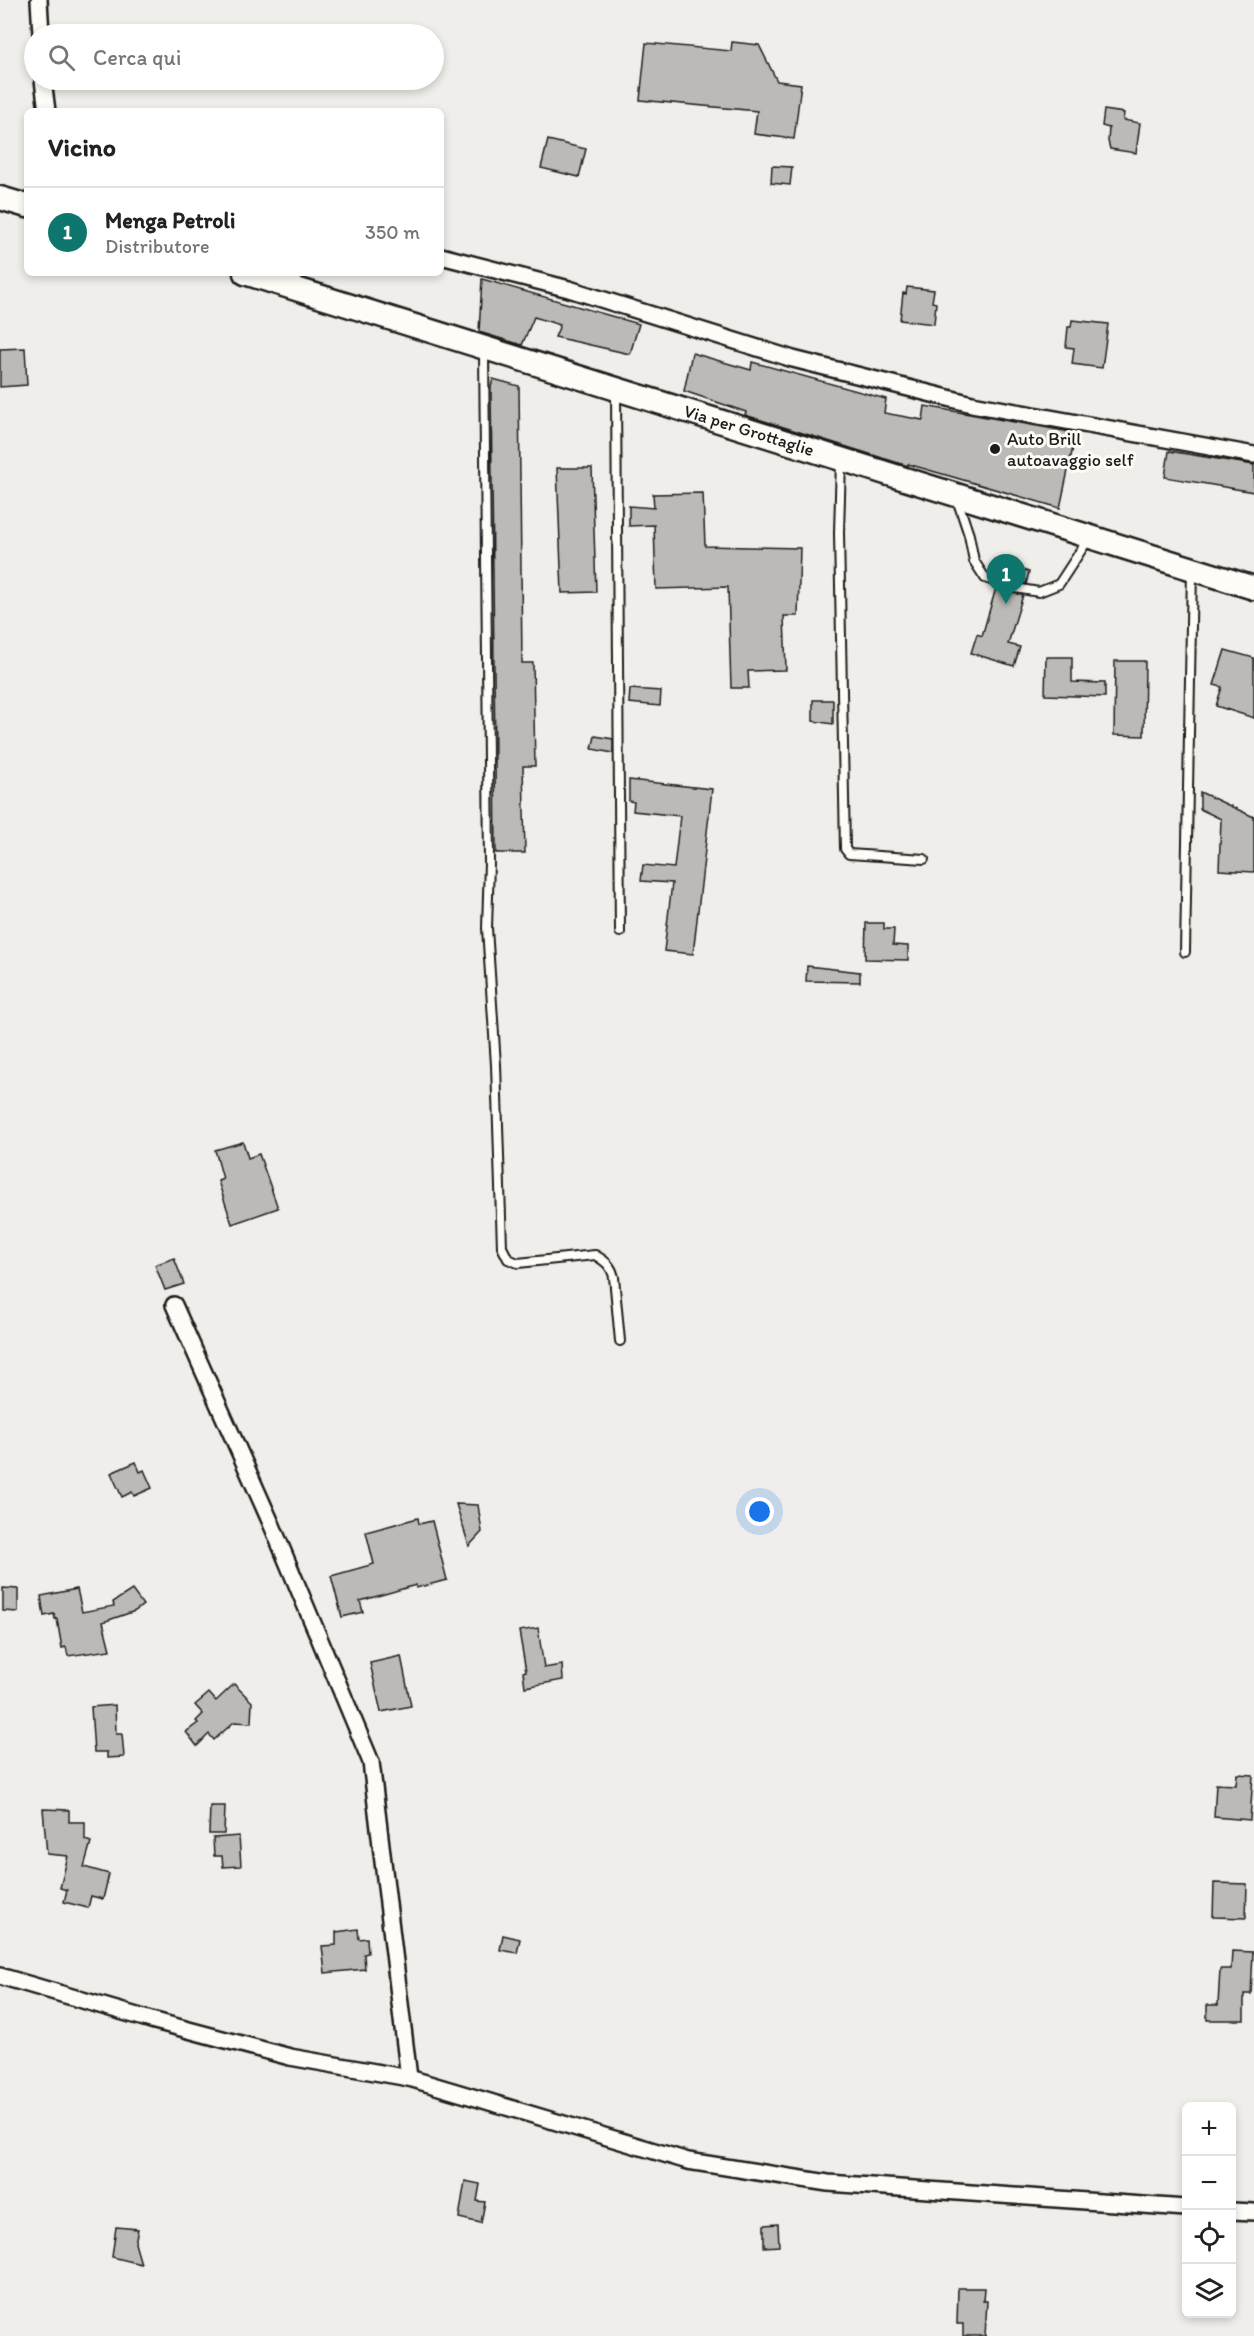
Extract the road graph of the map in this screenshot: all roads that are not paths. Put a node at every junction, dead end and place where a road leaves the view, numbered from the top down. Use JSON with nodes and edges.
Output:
{"nodes":[{"id":1,"x":39,"y":0,"type":"edge"},
{"id":2,"x":40,"y":24,"type":"edge"},
{"id":3,"x":44,"y":90,"type":"edge"},
{"id":4,"x":47,"y":108,"type":"edge"},
{"id":5,"x":0,"y":198,"type":"edge"},
{"id":6,"x":24,"y":205,"type":"edge"},
{"id":7,"x":444,"y":257,"type":"edge"},
{"id":8,"x":255,"y":276,"type":"edge"},
{"id":9,"x":484,"y":347,"type":"junction"},
{"id":10,"x":616,"y":389,"type":"junction"},
{"id":11,"x":1254,"y":456,"type":"edge"},
{"id":12,"x":841,"y":459,"type":"junction"},
{"id":13,"x":956,"y":495,"type":"junction"},
{"id":14,"x":1090,"y":537,"type":"junction"},
{"id":15,"x":1192,"y":569,"type":"junction"},
{"id":16,"x":1254,"y":588,"type":"edge"},
{"id":17,"x":924,"y":859,"type":"dead end"},
{"id":18,"x":620,"y":932,"type":"dead end"},
{"id":19,"x":1185,"y":952,"type":"dead end"},
{"id":20,"x":174,"y":1305,"type":"dead end"},
{"id":21,"x":620,"y":1341,"type":"dead end"},
{"id":22,"x":0,"y":1976,"type":"edge"},
{"id":23,"x":409,"y":2078,"type":"junction"},
{"id":24,"x":1182,"y":2208,"type":"edge"},
{"id":25,"x":1236,"y":2211,"type":"edge"},
{"id":26,"x":1254,"y":2212,"type":"edge"}],
"edges":[{"from":1,"to":2,"type":"street"},
{"from":3,"to":4,"type":"street"},
{"from":5,"to":6,"type":"street"},
{"from":7,"to":11,"type":"street"},
{"from":8,"to":9,"type":"street","name":"Via per Grottaglie"},
{"from":9,"to":10,"type":"street","name":"Via per Grottaglie"},
{"from":9,"to":21,"type":"lane"},
{"from":10,"to":12,"type":"street","name":"Via per Grottaglie"},
{"from":10,"to":18,"type":"lane"},
{"from":12,"to":13,"type":"street","name":"Via per Grottaglie"},
{"from":12,"to":17,"type":"lane"},
{"from":13,"to":14,"type":"street","name":"Via per Grottaglie"},
{"from":13,"to":14,"type":"lane"},
{"from":14,"to":15,"type":"street","name":"Via per Grottaglie"},
{"from":15,"to":16,"type":"street","name":"Via per Grottaglie"},
{"from":15,"to":19,"type":"lane"},
{"from":20,"to":23,"type":"street"},
{"from":22,"to":23,"type":"street"},
{"from":23,"to":24,"type":"street"},
{"from":25,"to":26,"type":"street"}]}
